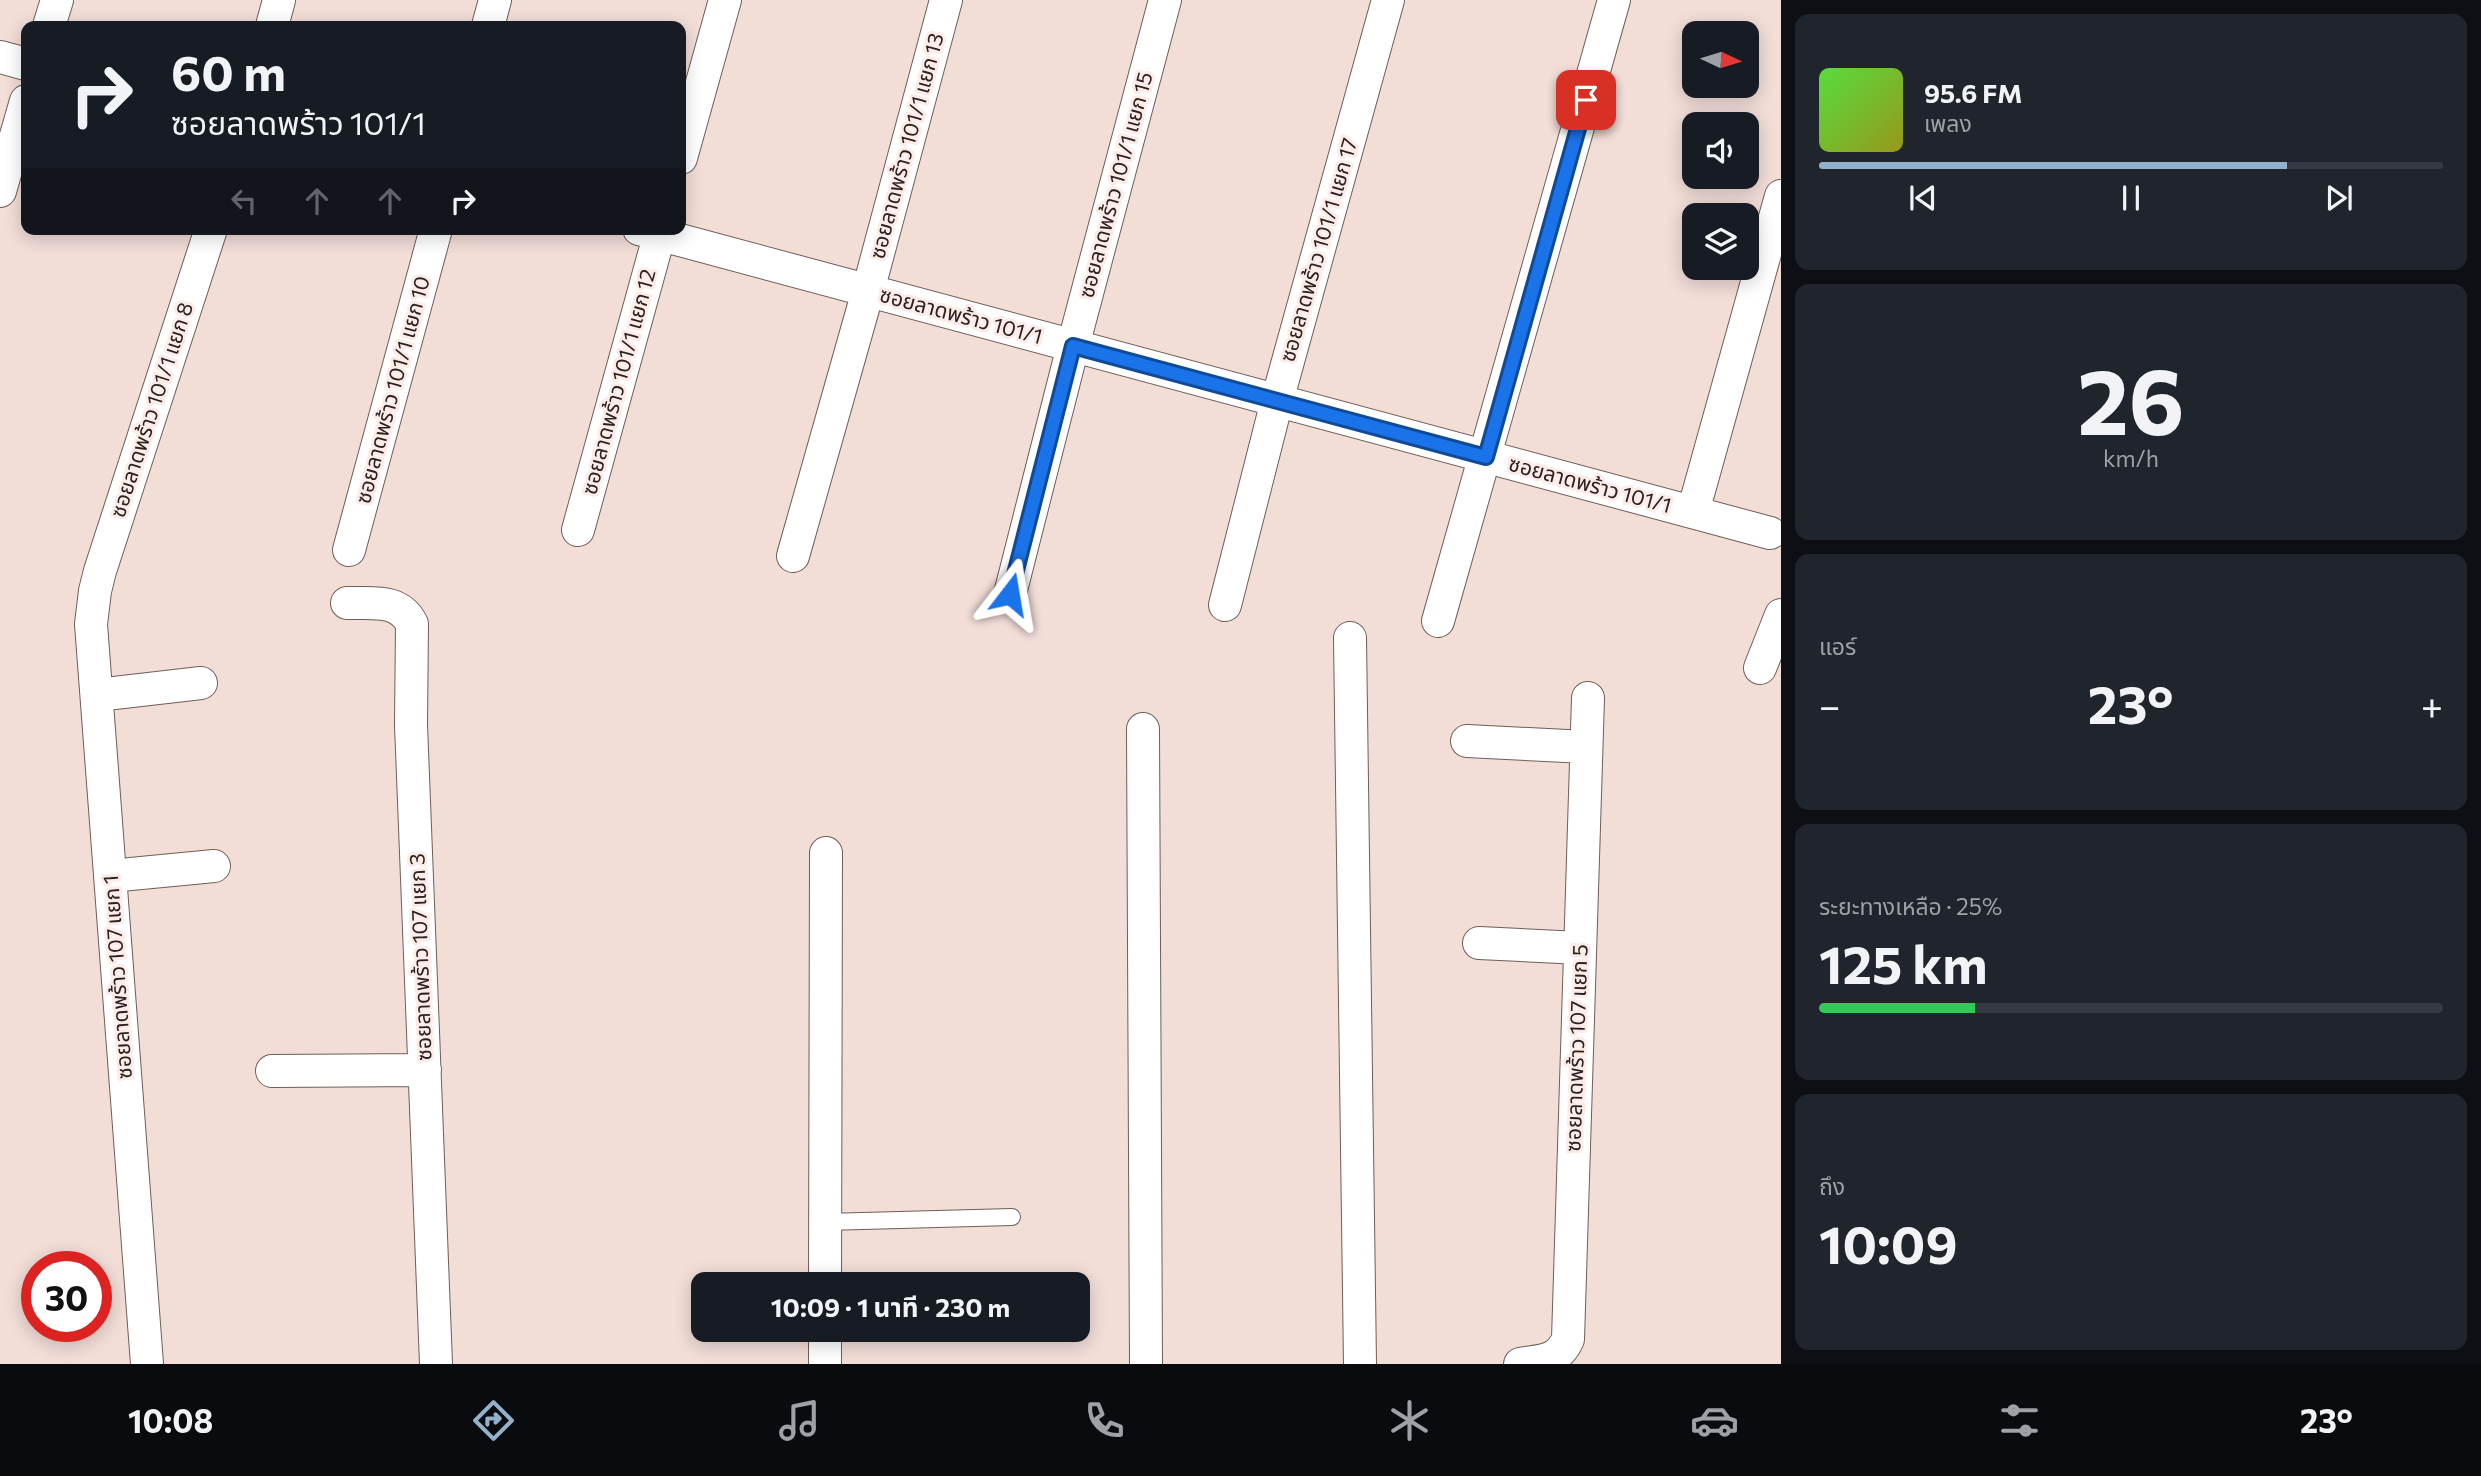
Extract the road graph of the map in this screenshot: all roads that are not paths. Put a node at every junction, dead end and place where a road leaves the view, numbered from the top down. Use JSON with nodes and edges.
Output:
{"nodes":[{"id":1,"x":57,"y":0,"type":"edge"},
{"id":2,"x":279,"y":0,"type":"edge"},
{"id":3,"x":495,"y":0,"type":"edge"},
{"id":4,"x":725,"y":0,"type":"edge"},
{"id":5,"x":946,"y":0,"type":"edge"},
{"id":6,"x":1388,"y":0,"type":"edge"},
{"id":7,"x":1614,"y":0,"type":"edge"},
{"id":8,"x":1162,"y":12,"type":"edge"},
{"id":9,"x":51,"y":21,"type":"edge"},
{"id":10,"x":273,"y":21,"type":"edge"},
{"id":11,"x":489,"y":21,"type":"edge"},
{"id":12,"x":0,"y":57,"type":"edge"},
{"id":13,"x":21,"y":63,"type":"edge"},
{"id":14,"x":21,"y":118,"type":"edge"},
{"id":15,"x":686,"y":140,"type":"edge"},
{"id":16,"x":0,"y":191,"type":"edge"},
{"id":17,"x":1780,"y":198,"type":"edge"},
{"id":18,"x":209,"y":235,"type":"edge"},
{"id":19,"x":434,"y":235,"type":"edge"},
{"id":20,"x":652,"y":235,"type":"edge"},
{"id":21,"x":667,"y":235,"type":"edge"},
{"id":22,"x":868,"y":291,"type":"junction"},
{"id":23,"x":1073,"y":346,"type":"junction"},
{"id":24,"x":1277,"y":401,"type":"junction"},
{"id":25,"x":1486,"y":457,"type":"junction"},
{"id":26,"x":1693,"y":512,"type":"junction"},
{"id":27,"x":578,"y":530,"type":"dead end"},
{"id":28,"x":1770,"y":533,"type":"dead end"},
{"id":29,"x":349,"y":551,"type":"dead end"},
{"id":30,"x":793,"y":556,"type":"dead end"},
{"id":31,"x":95,"y":591,"type":"joint"},
{"id":32,"x":1010,"y":594,"type":"dead end"},
{"id":33,"x":347,"y":603,"type":"dead end"},
{"id":34,"x":1225,"y":605,"type":"dead end"},
{"id":35,"x":1781,"y":615,"type":"edge"},
{"id":36,"x":1438,"y":621,"type":"dead end"},
{"id":37,"x":1350,"y":638,"type":"dead end"},
{"id":38,"x":1760,"y":668,"type":"dead end"},
{"id":39,"x":201,"y":683,"type":"dead end"},
{"id":40,"x":97,"y":695,"type":"junction"},
{"id":41,"x":1588,"y":698,"type":"dead end"},
{"id":42,"x":1143,"y":729,"type":"dead end"},
{"id":43,"x":1467,"y":741,"type":"dead end"},
{"id":44,"x":1586,"y":747,"type":"junction"},
{"id":45,"x":826,"y":853,"type":"dead end"},
{"id":46,"x":214,"y":866,"type":"dead end"},
{"id":47,"x":110,"y":876,"type":"junction"},
{"id":48,"x":1479,"y":943,"type":"dead end"},
{"id":49,"x":1580,"y":948,"type":"junction"},
{"id":50,"x":425,"y":1070,"type":"junction"},
{"id":51,"x":272,"y":1071,"type":"dead end"},
{"id":52,"x":1012,"y":1217,"type":"dead end"},
{"id":53,"x":825,"y":1223,"type":"junction"},
{"id":54,"x":825,"y":1272,"type":"edge"},
{"id":55,"x":825,"y":1342,"type":"edge"},
{"id":56,"x":147,"y":1364,"type":"edge"},
{"id":57,"x":436,"y":1364,"type":"edge"},
{"id":58,"x":825,"y":1364,"type":"edge"},
{"id":59,"x":1146,"y":1364,"type":"edge"},
{"id":60,"x":1360,"y":1364,"type":"edge"},
{"id":61,"x":1520,"y":1364,"type":"edge"}],
"edges":[{"from":1,"to":9,"type":"street"},
{"from":2,"to":10,"type":"street"},
{"from":3,"to":11,"type":"street"},
{"from":4,"to":15,"type":"street"},
{"from":5,"to":22,"type":"street","name":"ซอยลาดพร้าว 101/1 แยก 13"},
{"from":6,"to":24,"type":"street","name":"ซอยลาดพร้าว 101/1 แยก 17"},
{"from":7,"to":25,"type":"street"},
{"from":8,"to":23,"type":"street","name":"ซอยลาดพร้าว 101/1 แยก 15"},
{"from":12,"to":13,"type":"street"},
{"from":14,"to":16,"type":"street"},
{"from":17,"to":26,"type":"street"},
{"from":18,"to":31,"type":"street","name":"ซอยลาดพร้าว 101/1 แยก 8"},
{"from":19,"to":29,"type":"street","name":"ซอยลาดพร้าว 101/1 แยก 10"},
{"from":20,"to":27,"type":"street","name":"ซอยลาดพร้าว 101/1 แยก 12"},
{"from":21,"to":22,"type":"street","name":"ซอยลาดพร้าว 101/1"},
{"from":22,"to":23,"type":"street","name":"ซอยลาดพร้าว 101/1"},
{"from":22,"to":30,"type":"street","name":"ซอยลาดพร้าว 101/1 แยก 13"},
{"from":23,"to":24,"type":"street","name":"ซอยลาดพร้าว 101/1"},
{"from":23,"to":32,"type":"street","name":"ซอยลาดพร้าว 101/1 แยก 15"},
{"from":24,"to":25,"type":"street","name":"ซอยลาดพร้าว 101/1"},
{"from":24,"to":34,"type":"street","name":"ซอยลาดพร้าว 101/1 แยก 17"},
{"from":25,"to":26,"type":"street","name":"ซอยลาดพร้าว 101/1"},
{"from":25,"to":36,"type":"street"},
{"from":26,"to":28,"type":"street","name":"ซอยลาดพร้าว 101/1"},
{"from":31,"to":40,"type":"street","name":"ซอยลาดพร้าว 107 แยก 1"},
{"from":33,"to":50,"type":"street","name":"ซอยลาดพร้าว 107 แยก 3"},
{"from":35,"to":38,"type":"street"},
{"from":37,"to":60,"type":"street"},
{"from":39,"to":40,"type":"street"},
{"from":40,"to":47,"type":"street","name":"ซอยลาดพร้าว 107 แยก 1"},
{"from":41,"to":44,"type":"street","name":"ซอยลาดพร้าว 107 แยก 5"},
{"from":42,"to":59,"type":"street"},
{"from":43,"to":44,"type":"street"},
{"from":44,"to":49,"type":"street","name":"ซอยลาดพร้าว 107 แยก 5"},
{"from":45,"to":53,"type":"street"},
{"from":46,"to":47,"type":"street"},
{"from":47,"to":56,"type":"street","name":"ซอยลาดพร้าว 107 แยก 1"},
{"from":48,"to":49,"type":"street"},
{"from":49,"to":61,"type":"street","name":"ซอยลาดพร้าว 107 แยก 5"},
{"from":50,"to":51,"type":"street"},
{"from":50,"to":57,"type":"street","name":"ซอยลาดพร้าว 107 แยก 3"},
{"from":52,"to":53,"type":"lane"},
{"from":53,"to":54,"type":"street"},
{"from":55,"to":58,"type":"street"}]}
